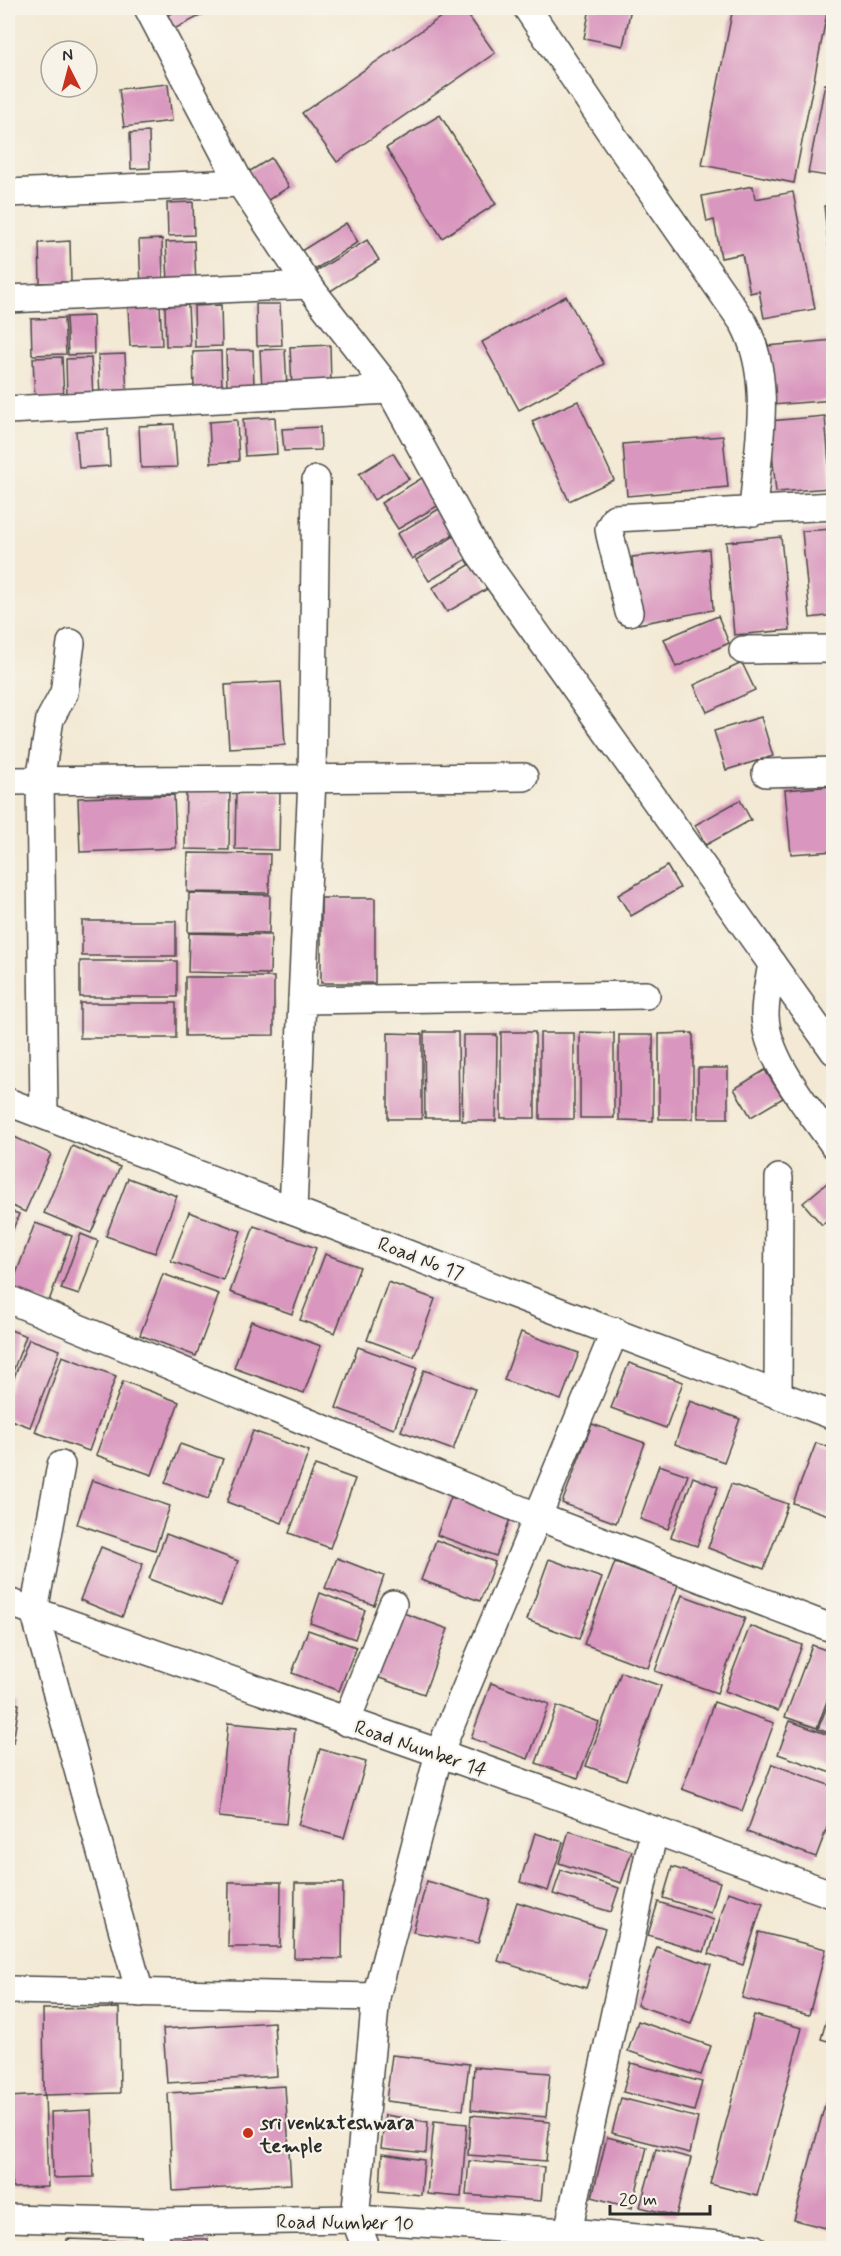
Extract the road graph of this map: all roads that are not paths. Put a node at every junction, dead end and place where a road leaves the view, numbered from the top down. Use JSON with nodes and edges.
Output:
{"nodes":[{"id":1,"x":148,"y":8,"type":"edge"},
{"id":2,"x":527,"y":8,"type":"edge"},
{"id":3,"x":240,"y":183,"type":"junction"},
{"id":4,"x":8,"y":193,"type":"edge"},
{"id":5,"x":308,"y":285,"type":"junction"},
{"id":6,"x":8,"y":299,"type":"edge"},
{"id":7,"x":390,"y":390,"type":"junction"},
{"id":8,"x":8,"y":410,"type":"edge"},
{"id":9,"x":316,"y":480,"type":"dead end"},
{"id":10,"x":834,"y":506,"type":"edge"},
{"id":11,"x":753,"y":512,"type":"junction"},
{"id":12,"x":629,"y":612,"type":"dead end"},
{"id":13,"x":71,"y":643,"type":"dead end"},
{"id":14,"x":834,"y":649,"type":"edge"},
{"id":15,"x":743,"y":650,"type":"dead end"},
{"id":16,"x":834,"y":771,"type":"edge"},
{"id":17,"x":766,"y":773,"type":"dead end"},
{"id":18,"x":524,"y":777,"type":"dead end"},
{"id":19,"x":312,"y":779,"type":"junction"},
{"id":20,"x":8,"y":781,"type":"edge"},
{"id":21,"x":40,"y":781,"type":"junction"},
{"id":22,"x":772,"y":964,"type":"junction"},
{"id":23,"x":646,"y":995,"type":"dead end"},
{"id":24,"x":302,"y":1000,"type":"junction"},
{"id":25,"x":834,"y":1051,"type":"edge"},
{"id":26,"x":8,"y":1102,"type":"edge"},
{"id":27,"x":44,"y":1115,"type":"junction"},
{"id":28,"x":834,"y":1145,"type":"edge"},
{"id":29,"x":779,"y":1178,"type":"dead end"},
{"id":30,"x":293,"y":1210,"type":"junction"},
{"id":31,"x":8,"y":1299,"type":"edge"},
{"id":32,"x":615,"y":1331,"type":"junction"},
{"id":33,"x":778,"y":1395,"type":"junction"},
{"id":34,"x":834,"y":1416,"type":"edge"},
{"id":35,"x":61,"y":1465,"type":"dead end"},
{"id":36,"x":536,"y":1516,"type":"junction"},
{"id":37,"x":8,"y":1602,"type":"edge"},
{"id":38,"x":393,"y":1604,"type":"dead end"},
{"id":39,"x":34,"y":1611,"type":"junction"},
{"id":40,"x":834,"y":1629,"type":"edge"},
{"id":41,"x":346,"y":1722,"type":"junction"},
{"id":42,"x":439,"y":1753,"type":"junction"},
{"id":43,"x":654,"y":1830,"type":"junction"},
{"id":44,"x":834,"y":1895,"type":"edge"},
{"id":45,"x":8,"y":1990,"type":"edge"},
{"id":46,"x":140,"y":1994,"type":"junction"},
{"id":47,"x":376,"y":1997,"type":"junction"},
{"id":48,"x":8,"y":2218,"type":"edge"},
{"id":49,"x":355,"y":2219,"type":"junction"},
{"id":50,"x":156,"y":2222,"type":"junction"},
{"id":51,"x":568,"y":2232,"type":"junction"},
{"id":52,"x":155,"y":2248,"type":"edge"},
{"id":53,"x":366,"y":2248,"type":"edge"},
{"id":54,"x":753,"y":2248,"type":"edge"}],
"edges":[{"from":1,"to":3,"type":"street"},
{"from":2,"to":11,"type":"street"},
{"from":3,"to":4,"type":"street"},
{"from":3,"to":5,"type":"street"},
{"from":5,"to":6,"type":"street"},
{"from":5,"to":7,"type":"street"},
{"from":7,"to":8,"type":"street"},
{"from":7,"to":22,"type":"street"},
{"from":9,"to":19,"type":"street"},
{"from":10,"to":11,"type":"street"},
{"from":11,"to":12,"type":"street"},
{"from":13,"to":21,"type":"street"},
{"from":14,"to":15,"type":"street"},
{"from":16,"to":17,"type":"street"},
{"from":18,"to":19,"type":"street"},
{"from":19,"to":21,"type":"street"},
{"from":19,"to":24,"type":"street"},
{"from":20,"to":21,"type":"street"},
{"from":21,"to":27,"type":"street"},
{"from":22,"to":25,"type":"street"},
{"from":22,"to":28,"type":"street"},
{"from":23,"to":24,"type":"street"},
{"from":24,"to":30,"type":"street"},
{"from":26,"to":27,"type":"street","name":"Road No 17"},
{"from":27,"to":30,"type":"street","name":"Road No 17"},
{"from":29,"to":33,"type":"street"},
{"from":30,"to":32,"type":"street","name":"Road No 17"},
{"from":31,"to":36,"type":"street"},
{"from":32,"to":33,"type":"street","name":"Road No 17"},
{"from":32,"to":36,"type":"street"},
{"from":33,"to":34,"type":"street","name":"Road No 17"},
{"from":35,"to":39,"type":"street"},
{"from":36,"to":40,"type":"street"},
{"from":36,"to":42,"type":"street"},
{"from":37,"to":39,"type":"street","name":"Road Number 14"},
{"from":38,"to":41,"type":"street"},
{"from":39,"to":41,"type":"street","name":"Road Number 14"},
{"from":39,"to":46,"type":"street"},
{"from":41,"to":42,"type":"street","name":"Road Number 14"},
{"from":42,"to":43,"type":"street","name":"Road Number 14"},
{"from":42,"to":47,"type":"street"},
{"from":43,"to":44,"type":"street","name":"Road Number 14"},
{"from":43,"to":51,"type":"street"},
{"from":45,"to":46,"type":"street"},
{"from":46,"to":47,"type":"street"},
{"from":47,"to":49,"type":"street"},
{"from":48,"to":50,"type":"street","name":"Road Number 10"},
{"from":49,"to":50,"type":"street","name":"Road Number 10"},
{"from":49,"to":51,"type":"street","name":"Road Number 10"},
{"from":49,"to":53,"type":"street"},
{"from":50,"to":52,"type":"street"},
{"from":51,"to":54,"type":"street","name":"Road Number 10"}]}
